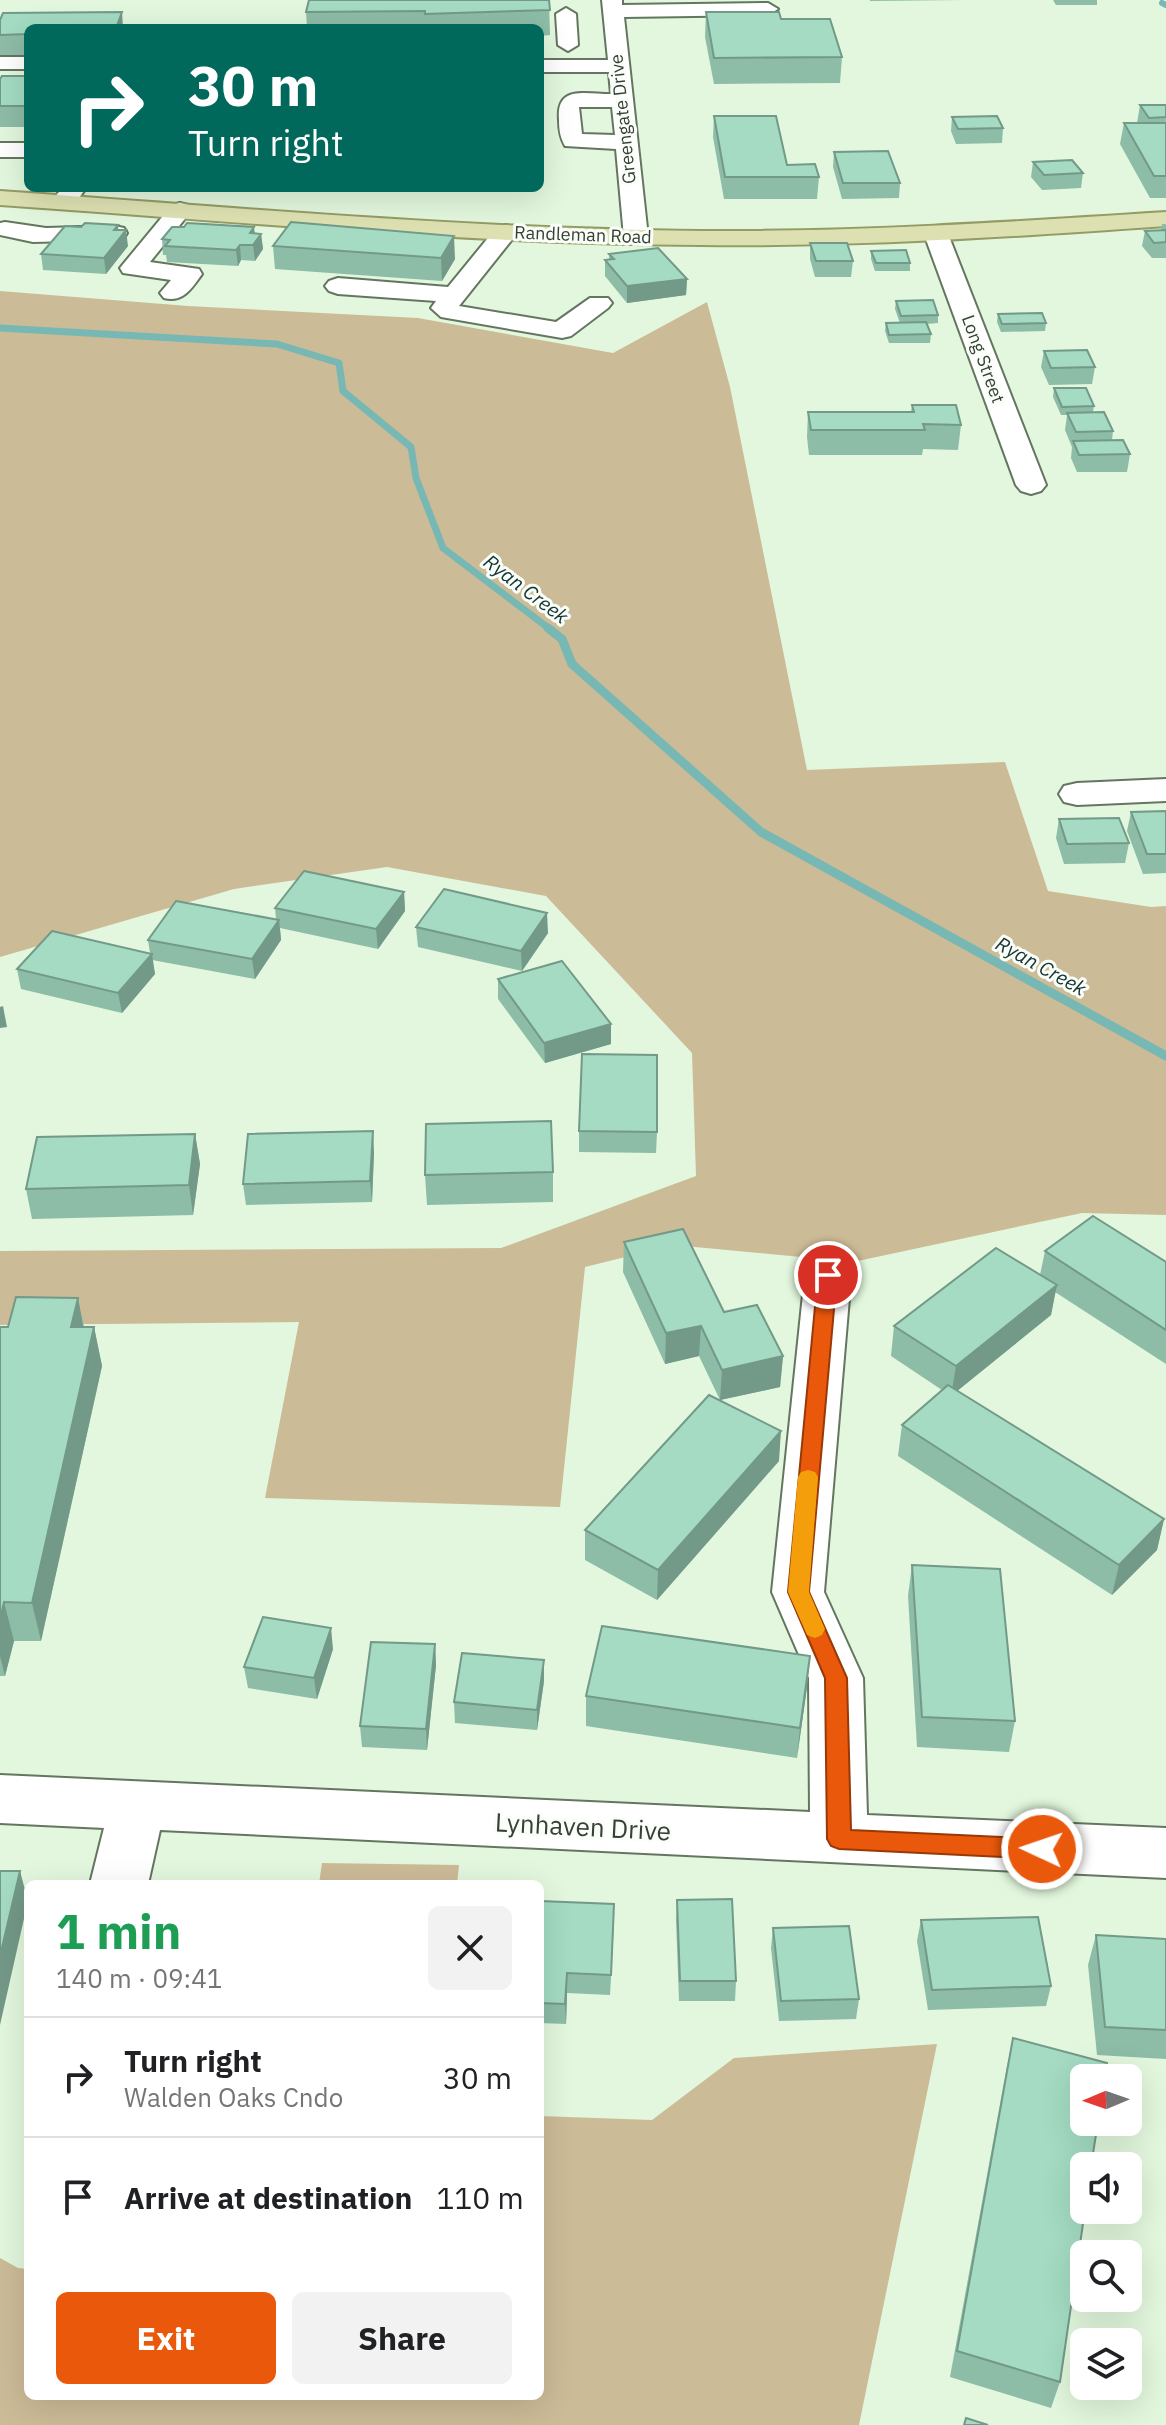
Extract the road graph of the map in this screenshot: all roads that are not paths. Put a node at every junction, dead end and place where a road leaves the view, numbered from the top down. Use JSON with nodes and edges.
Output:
{"nodes":[{"id":1,"x":657,"y":5,"type":"edge"},
{"id":2,"x":564,"y":6,"type":"edge"},
{"id":3,"x":612,"y":6,"type":"edge"},
{"id":4,"x":768,"y":9,"type":"edge"},
{"id":5,"x":590,"y":48,"type":"junction"},
{"id":6,"x":0,"y":63,"type":"edge"},
{"id":7,"x":24,"y":63,"type":"edge"},
{"id":8,"x":544,"y":65,"type":"edge"},
{"id":9,"x":622,"y":100,"type":"junction"},
{"id":10,"x":0,"y":131,"type":"edge"},
{"id":11,"x":24,"y":131,"type":"edge"},
{"id":12,"x":626,"y":142,"type":"junction"},
{"id":13,"x":0,"y":150,"type":"edge"},
{"id":14,"x":24,"y":150,"type":"edge"},
{"id":15,"x":0,"y":169,"type":"edge"},
{"id":16,"x":24,"y":169,"type":"edge"},
{"id":17,"x":69,"y":195,"type":"edge"},
{"id":18,"x":0,"y":198,"type":"edge"},
{"id":19,"x":156,"y":198,"type":"edge"},
{"id":20,"x":180,"y":210,"type":"junction"},
{"id":21,"x":1166,"y":219,"type":"edge"},
{"id":22,"x":5,"y":229,"type":"dead end"},
{"id":23,"x":506,"y":232,"type":"junction"},
{"id":24,"x":936,"y":234,"type":"junction"},
{"id":25,"x":157,"y":236,"type":"junction"},
{"id":26,"x":636,"y":237,"type":"junction"},
{"id":27,"x":338,"y":286,"type":"dead end"},
{"id":28,"x":173,"y":293,"type":"dead end"},
{"id":29,"x":454,"y":295,"type":"junction"},
{"id":30,"x":599,"y":303,"type":"dead end"},
{"id":31,"x":1031,"y":485,"type":"dead end"},
{"id":32,"x":1166,"y":790,"type":"edge"},
{"id":33,"x":1077,"y":794,"type":"dead end"},
{"id":34,"x":828,"y":1275,"type":"dead end"},
{"id":35,"x":0,"y":1799,"type":"edge"},
{"id":36,"x":138,"y":1806,"type":"junction"},
{"id":37,"x":839,"y":1839,"type":"junction"},
{"id":38,"x":1166,"y":1853,"type":"edge"},
{"id":39,"x":120,"y":1880,"type":"edge"}],
"edges":[{"from":1,"to":3,"type":"street"},
{"from":1,"to":4,"type":"street"},
{"from":2,"to":5,"type":"street"},
{"from":3,"to":5,"type":"street","name":"Greengate Drive"},
{"from":5,"to":8,"type":"street"},
{"from":5,"to":9,"type":"street","name":"Greengate Drive"},
{"from":6,"to":7,"type":"street"},
{"from":9,"to":12,"type":"street","name":"Greengate Drive"},
{"from":9,"to":12,"type":"street"},
{"from":10,"to":11,"type":"street"},
{"from":12,"to":26,"type":"street","name":"Greengate Drive"},
{"from":13,"to":14,"type":"street"},
{"from":15,"to":16,"type":"street"},
{"from":17,"to":18,"type":"main road","name":"Randleman Road"},
{"from":17,"to":19,"type":"main road","name":"Randleman Road"},
{"from":19,"to":20,"type":"main road","name":"Randleman Road"},
{"from":20,"to":23,"type":"main road","name":"Randleman Road"},
{"from":20,"to":25,"type":"street"},
{"from":21,"to":24,"type":"main road","name":"Randleman Road"},
{"from":22,"to":25,"type":"street"},
{"from":23,"to":26,"type":"main road","name":"Randleman Road"},
{"from":23,"to":29,"type":"street"},
{"from":24,"to":26,"type":"main road","name":"Randleman Road"},
{"from":24,"to":31,"type":"street","name":"Long Street"},
{"from":25,"to":28,"type":"street"},
{"from":27,"to":29,"type":"street"},
{"from":29,"to":30,"type":"street"},
{"from":32,"to":33,"type":"street"},
{"from":34,"to":37,"type":"street"},
{"from":35,"to":36,"type":"street","name":"Lynhaven Drive"},
{"from":36,"to":37,"type":"street","name":"Lynhaven Drive"},
{"from":36,"to":39,"type":"street"},
{"from":37,"to":38,"type":"street","name":"Lynhaven Drive"}]}
